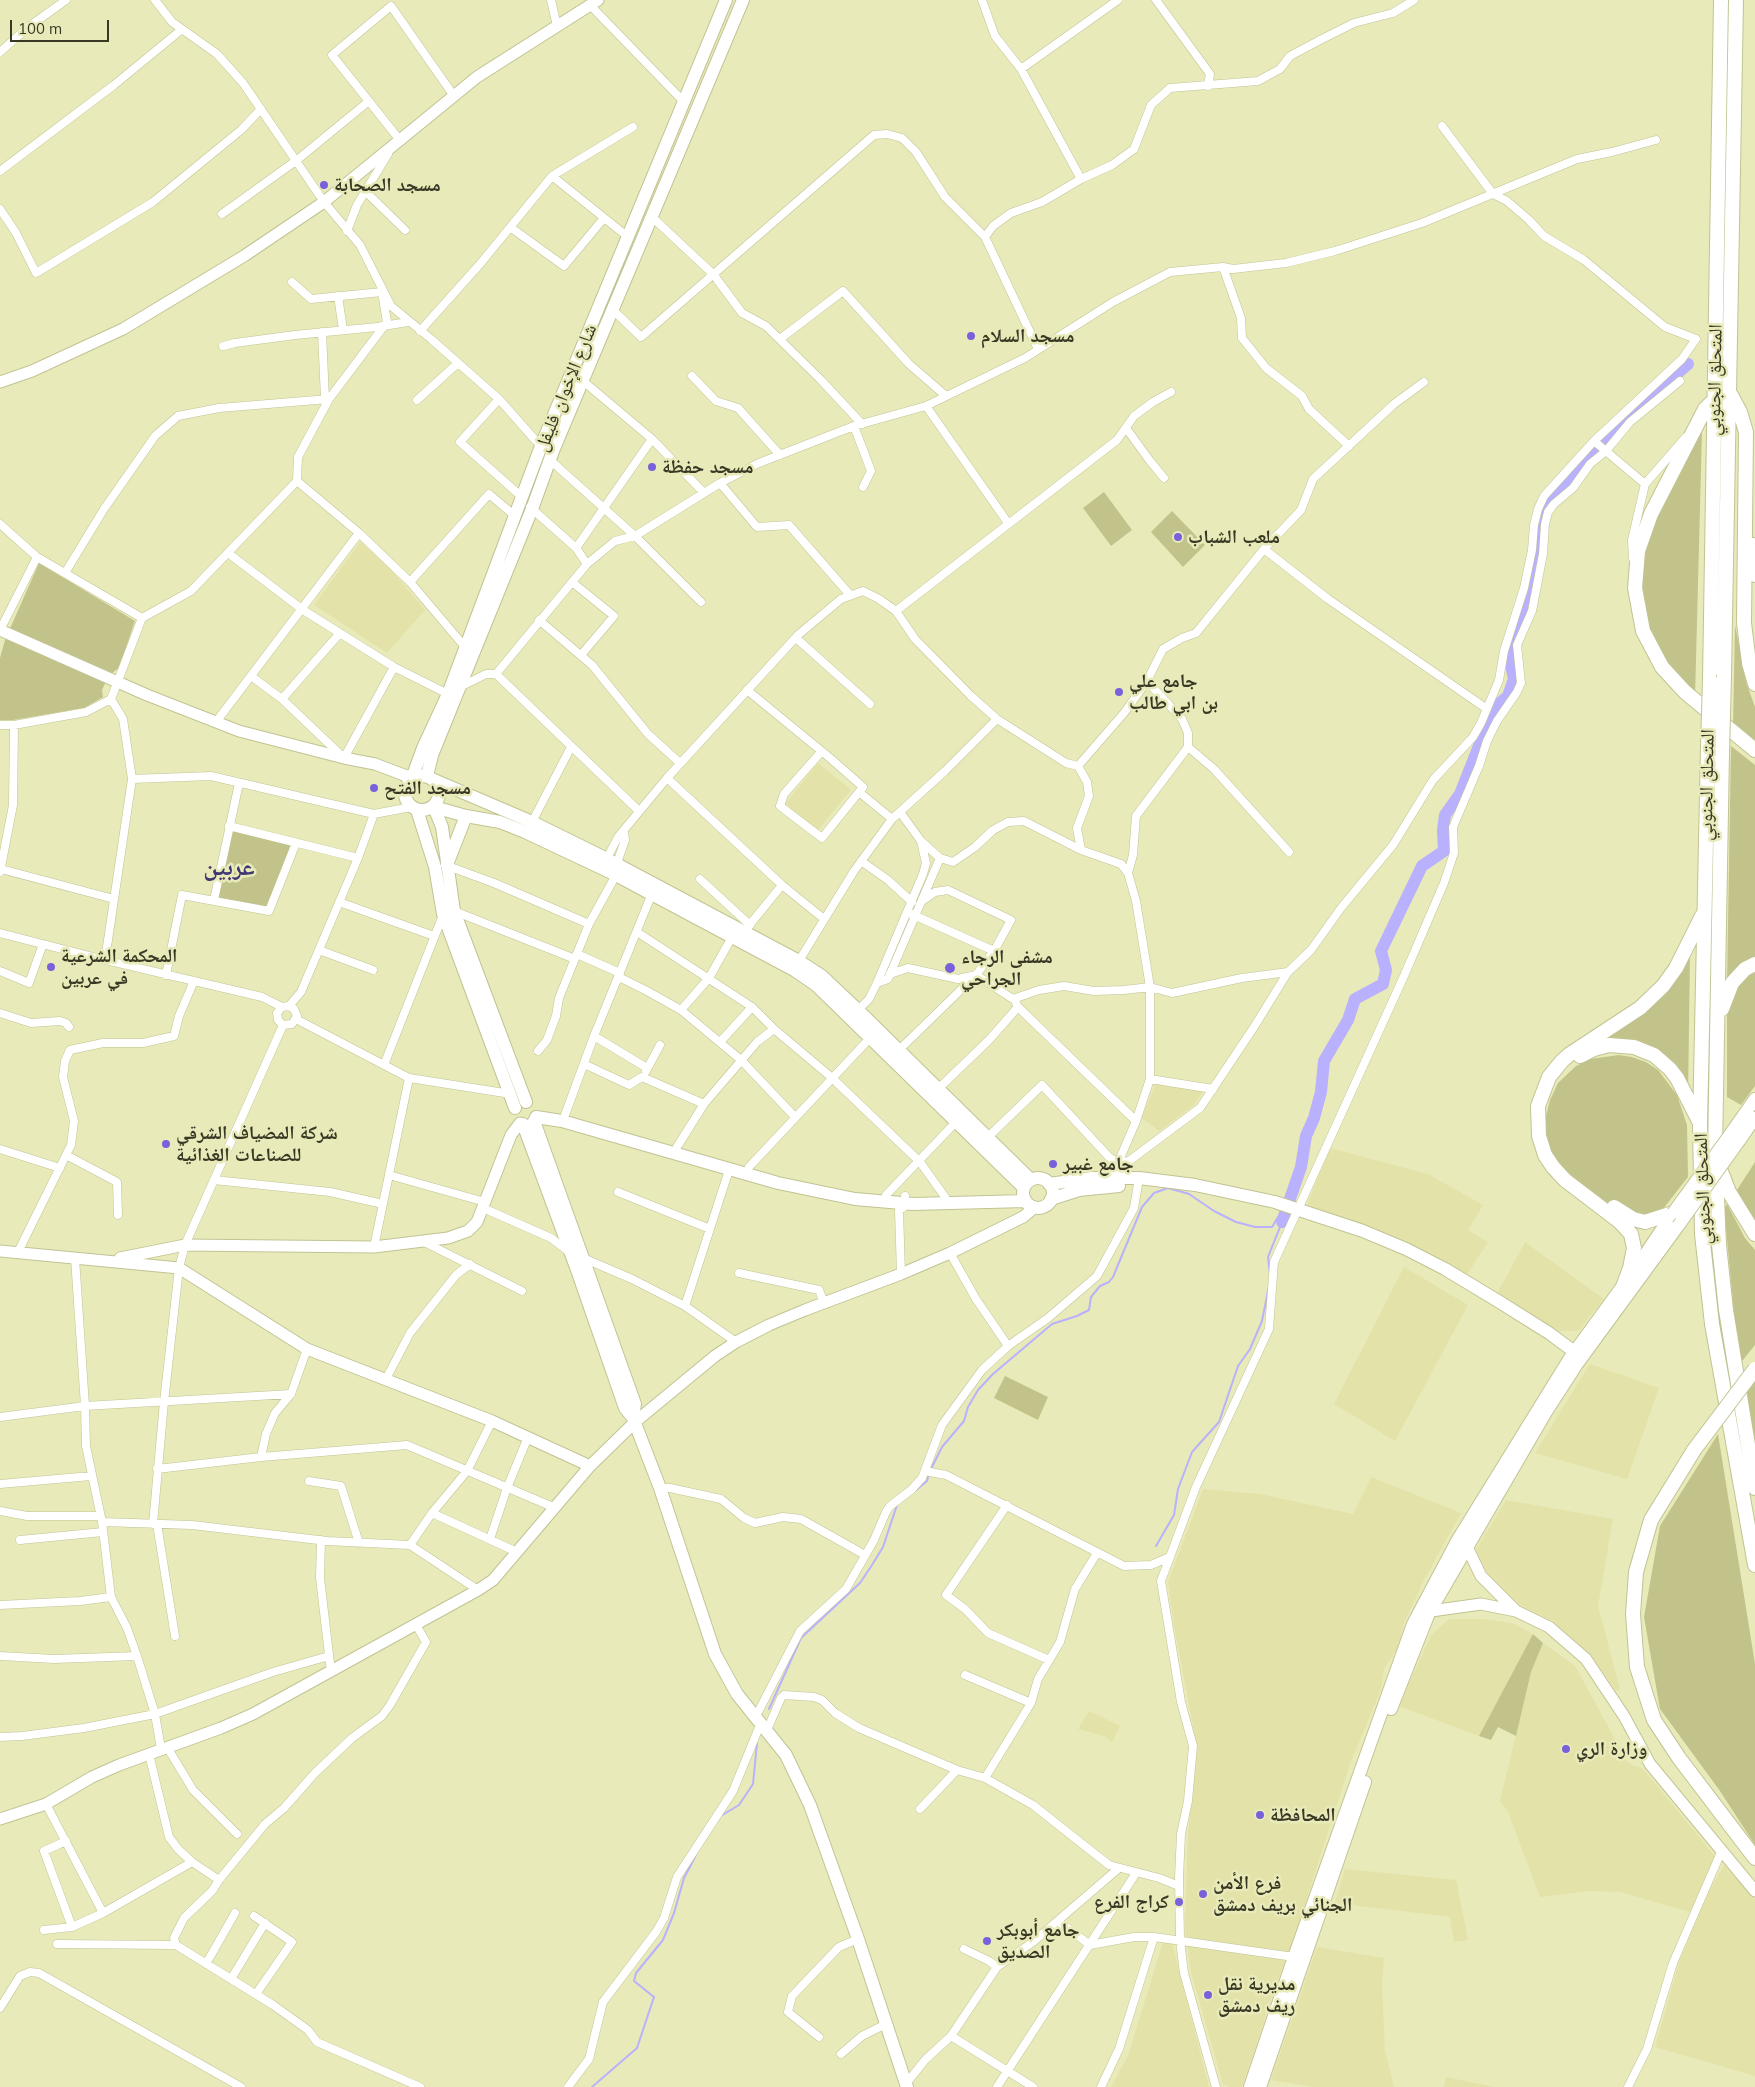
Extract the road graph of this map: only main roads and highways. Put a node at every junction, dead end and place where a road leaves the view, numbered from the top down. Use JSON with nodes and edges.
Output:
{"nodes":[{"id":1,"x":726,"y":0,"type":"edge"},
{"id":2,"x":743,"y":0,"type":"edge"},
{"id":3,"x":1721,"y":0,"type":"edge"},
{"id":4,"x":1736,"y":0,"type":"edge"},
{"id":5,"x":594,"y":2,"type":"edge"},
{"id":6,"x":0,"y":382,"type":"edge"},
{"id":7,"x":1730,"y":398,"type":"junction"},
{"id":8,"x":1715,"y":401,"type":"junction"},
{"id":9,"x":548,"y":452,"type":"junction"},
{"id":10,"x":1746,"y":504,"type":"junction"},
{"id":11,"x":1755,"y":575,"type":"edge"},
{"id":12,"x":0,"y":630,"type":"edge"},
{"id":13,"x":1755,"y":684,"type":"edge"},
{"id":14,"x":1755,"y":750,"type":"edge"},
{"id":15,"x":412,"y":778,"type":"junction"},
{"id":16,"x":431,"y":778,"type":"junction"},
{"id":17,"x":434,"y":807,"type":"junction"},
{"id":18,"x":414,"y":808,"type":"junction"},
{"id":19,"x":466,"y":816,"type":"junction"},
{"id":20,"x":441,"y":866,"type":"junction"},
{"id":21,"x":611,"y":868,"type":"junction"},
{"id":22,"x":654,"y":890,"type":"junction"},
{"id":23,"x":1704,"y":911,"type":"junction"},
{"id":24,"x":449,"y":913,"type":"junction"},
{"id":25,"x":1755,"y":964,"type":"edge"},
{"id":26,"x":796,"y":965,"type":"junction"},
{"id":27,"x":1717,"y":1022,"type":"junction"},
{"id":28,"x":1572,"y":1057,"type":"junction"},
{"id":29,"x":1755,"y":1099,"type":"edge"},
{"id":30,"x":527,"y":1115,"type":"junction"},
{"id":31,"x":1755,"y":1118,"type":"edge"},
{"id":32,"x":1700,"y":1125,"type":"junction"},
{"id":33,"x":1734,"y":1138,"type":"junction"},
{"id":34,"x":1715,"y":1150,"type":"junction"},
{"id":35,"x":737,"y":1168,"type":"junction"},
{"id":36,"x":1139,"y":1181,"type":"junction"},
{"id":37,"x":1049,"y":1184,"type":"junction"},
{"id":38,"x":1028,"y":1194,"type":"junction"},
{"id":39,"x":1051,"y":1199,"type":"junction"},
{"id":40,"x":905,"y":1200,"type":"junction"},
{"id":41,"x":1675,"y":1220,"type":"junction"},
{"id":42,"x":1755,"y":1234,"type":"edge"},
{"id":43,"x":0,"y":1251,"type":"edge"},
{"id":44,"x":109,"y":1261,"type":"junction"},
{"id":45,"x":1644,"y":1265,"type":"junction"},
{"id":46,"x":1623,"y":1287,"type":"junction"},
{"id":47,"x":1576,"y":1358,"type":"junction"},
{"id":48,"x":1755,"y":1369,"type":"edge"},
{"id":49,"x":1542,"y":1410,"type":"junction"},
{"id":50,"x":634,"y":1420,"type":"junction"},
{"id":51,"x":590,"y":1466,"type":"junction"},
{"id":52,"x":1755,"y":1488,"type":"edge"},
{"id":53,"x":1457,"y":1541,"type":"junction"},
{"id":54,"x":1468,"y":1549,"type":"junction"},
{"id":55,"x":1755,"y":1565,"type":"edge"},
{"id":56,"x":1516,"y":1611,"type":"junction"},
{"id":57,"x":1424,"y":1612,"type":"junction"},
{"id":58,"x":0,"y":1819,"type":"edge"},
{"id":59,"x":1755,"y":1858,"type":"edge"},
{"id":60,"x":1755,"y":1891,"type":"edge"},
{"id":61,"x":905,"y":2086,"type":"edge"},
{"id":62,"x":1250,"y":2087,"type":"edge"},
{"id":63,"x":1260,"y":2087,"type":"edge"}],
"edges":[{"from":1,"to":9,"type":"main road","name":"شارع الإخوان فليفل"},
{"from":2,"to":9,"type":"main road","name":"شارع الإخوان فليفل"},
{"from":3,"to":8,"type":"highway","name":"المتحلق الجنوبي"},
{"from":4,"to":7,"type":"highway","name":"المتحلق الجنوبي"},
{"from":5,"to":6,"type":"main road"},
{"from":7,"to":8,"type":"highway"},
{"from":7,"to":10,"type":"highway"},
{"from":7,"to":27,"type":"highway","name":"المتحلق الجنوبي","bridge":true},
{"from":8,"to":14,"type":"highway"},
{"from":8,"to":23,"type":"highway","name":"المتحلق الجنوبي","bridge":true},
{"from":9,"to":15,"type":"main road","name":"شارع الإخوان فليفل"},
{"from":9,"to":16,"type":"main road","name":"شارع الإخوان فليفل"},
{"from":10,"to":11,"type":"highway"},
{"from":10,"to":13,"type":"highway"},
{"from":12,"to":15,"type":"main road"},
{"from":15,"to":16,"type":"main road"},
{"from":15,"to":18,"type":"main road"},
{"from":16,"to":17,"type":"main road"},
{"from":16,"to":21,"type":"main road"},
{"from":17,"to":18,"type":"main road"},
{"from":17,"to":19,"type":"main road"},
{"from":17,"to":20,"type":"main road"},
{"from":18,"to":20,"type":"main road"},
{"from":19,"to":20,"type":"main road"},
{"from":19,"to":21,"type":"main road"},
{"from":20,"to":24,"type":"main road"},
{"from":21,"to":22,"type":"main road"},
{"from":22,"to":26,"type":"main road"},
{"from":22,"to":26,"type":"main road"},
{"from":23,"to":28,"type":"highway"},
{"from":23,"to":32,"type":"highway","name":"المتحلق الجنوبي"},
{"from":24,"to":30,"type":"main road"},
{"from":24,"to":30,"type":"main road"},
{"from":25,"to":27,"type":"highway"},
{"from":26,"to":38,"type":"main road"},
{"from":26,"to":38,"type":"main road"},
{"from":27,"to":34,"type":"highway","name":"المتحلق الجنوبي"},
{"from":28,"to":32,"type":"highway"},
{"from":28,"to":41,"type":"highway"},
{"from":28,"to":46,"type":"highway"},
{"from":29,"to":33,"type":"main road"},
{"from":30,"to":35,"type":"main road"},
{"from":30,"to":35,"type":"main road"},
{"from":30,"to":44,"type":"main road"},
{"from":30,"to":50,"type":"main road"},
{"from":31,"to":33,"type":"main road"},
{"from":32,"to":55,"type":"highway","name":"المتحلق الجنوبي"},
{"from":33,"to":41,"type":"main road","bridge":true},
{"from":34,"to":42,"type":"highway"},
{"from":34,"to":52,"type":"highway","name":"المتحلق الجنوبي"},
{"from":35,"to":40,"type":"main road"},
{"from":35,"to":40,"type":"main road"},
{"from":36,"to":37,"type":"main road"},
{"from":36,"to":39,"type":"main road"},
{"from":36,"to":47,"type":"main road"},
{"from":37,"to":38,"type":"main road"},
{"from":37,"to":39,"type":"main road"},
{"from":38,"to":39,"type":"main road"},
{"from":38,"to":40,"type":"main road"},
{"from":38,"to":40,"type":"main road"},
{"from":38,"to":50,"type":"main road"},
{"from":41,"to":45,"type":"main road"},
{"from":43,"to":44,"type":"main road"},
{"from":44,"to":51,"type":"main road"},
{"from":45,"to":46,"type":"main road"},
{"from":45,"to":47,"type":"main road"},
{"from":46,"to":47,"type":"main road"},
{"from":47,"to":49,"type":"main road"},
{"from":48,"to":59,"type":"highway","bridge":true},
{"from":49,"to":53,"type":"main road"},
{"from":49,"to":54,"type":"main road"},
{"from":50,"to":51,"type":"main road"},
{"from":50,"to":61,"type":"main road"},
{"from":51,"to":58,"type":"main road"},
{"from":53,"to":54,"type":"main road"},
{"from":53,"to":57,"type":"main road"},
{"from":54,"to":56,"type":"main road"},
{"from":54,"to":57,"type":"main road"},
{"from":56,"to":57,"type":"main road"},
{"from":56,"to":60,"type":"main road"},
{"from":57,"to":62,"type":"main road"},
{"from":57,"to":63,"type":"main road"}]}
